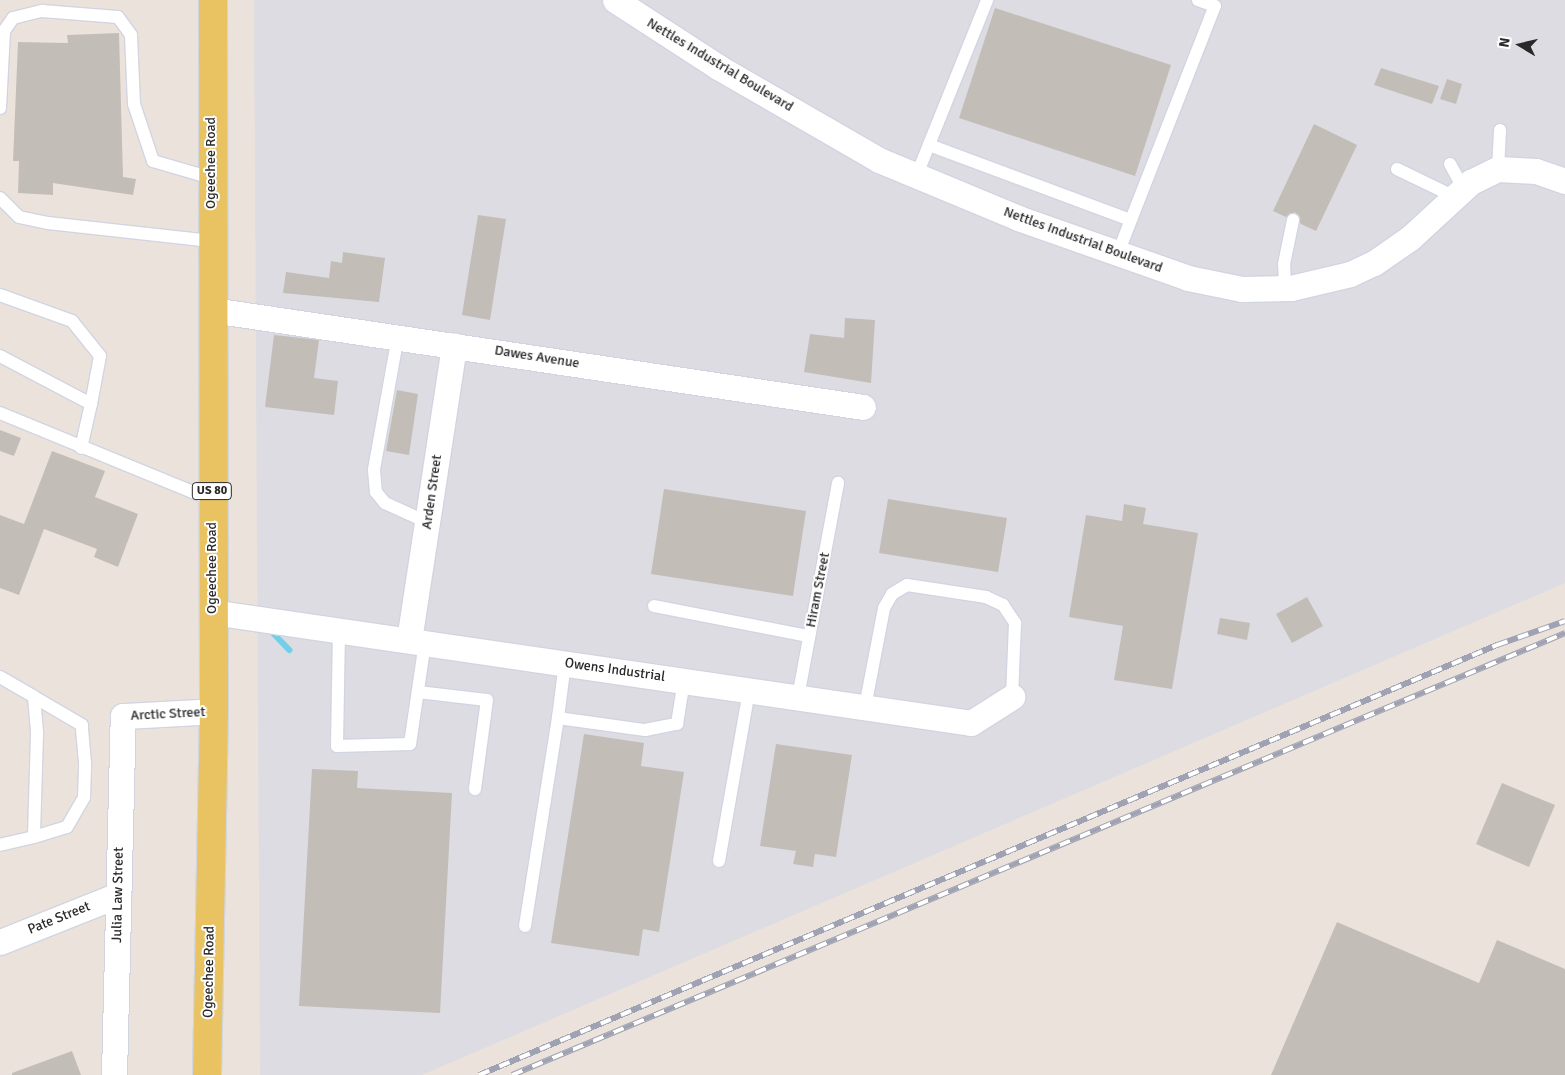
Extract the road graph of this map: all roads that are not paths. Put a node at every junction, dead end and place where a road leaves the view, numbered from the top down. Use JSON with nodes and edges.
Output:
{"nodes":[{"id":1,"x":213,"y":0,"type":"edge"},
{"id":2,"x":615,"y":0,"type":"edge"},
{"id":3,"x":987,"y":0,"type":"edge"},
{"id":4,"x":1198,"y":0,"type":"edge"},
{"id":5,"x":0,"y":108,"type":"edge"},
{"id":6,"x":1500,"y":130,"type":"dead end"},
{"id":7,"x":929,"y":145,"type":"junction"},
{"id":8,"x":1450,"y":164,"type":"dead end"},
{"id":9,"x":1397,"y":169,"type":"dead end"},
{"id":10,"x":1498,"y":169,"type":"junction"},
{"id":11,"x":916,"y":177,"type":"junction"},
{"id":12,"x":211,"y":178,"type":"junction"},
{"id":13,"x":1565,"y":180,"type":"edge"},
{"id":14,"x":1459,"y":193,"type":"junction"},
{"id":15,"x":0,"y":198,"type":"edge"},
{"id":16,"x":1130,"y":220,"type":"junction"},
{"id":17,"x":1293,"y":220,"type":"dead end"},
{"id":18,"x":212,"y":241,"type":"junction"},
{"id":19,"x":1118,"y":253,"type":"junction"},
{"id":20,"x":1285,"y":288,"type":"junction"},
{"id":21,"x":0,"y":295,"type":"edge"},
{"id":22,"x":212,"y":310,"type":"junction"},
{"id":23,"x":398,"y":336,"type":"junction"},
{"id":24,"x":454,"y":344,"type":"junction"},
{"id":25,"x":0,"y":356,"type":"edge"},
{"id":26,"x":91,"y":404,"type":"junction"},
{"id":27,"x":863,"y":407,"type":"dead end"},
{"id":28,"x":0,"y":413,"type":"edge"},
{"id":29,"x":81,"y":448,"type":"junction"},
{"id":30,"x":838,"y":483,"type":"dead end"},
{"id":31,"x":212,"y":500,"type":"junction"},
{"id":32,"x":427,"y":522,"type":"junction"},
{"id":33,"x":654,"y":606,"type":"dead end"},
{"id":34,"x":212,"y":612,"type":"junction"},
{"id":35,"x":339,"y":630,"type":"junction"},
{"id":36,"x":809,"y":636,"type":"junction"},
{"id":37,"x":417,"y":641,"type":"junction"},
{"id":38,"x":566,"y":663,"type":"junction"},
{"id":39,"x":0,"y":677,"type":"edge"},
{"id":40,"x":684,"y":680,"type":"junction"},
{"id":41,"x":749,"y":690,"type":"junction"},
{"id":42,"x":418,"y":692,"type":"junction"},
{"id":43,"x":34,"y":697,"type":"junction"},
{"id":44,"x":798,"y":697,"type":"junction"},
{"id":45,"x":1012,"y":697,"type":"joint"},
{"id":46,"x":865,"y":707,"type":"junction"},
{"id":47,"x":214,"y":711,"type":"junction"},
{"id":48,"x":123,"y":716,"type":"joint"},
{"id":49,"x":558,"y":718,"type":"junction"},
{"id":50,"x":475,"y":789,"type":"dead end"},
{"id":51,"x":34,"y":837,"type":"junction"},
{"id":52,"x":0,"y":845,"type":"edge"},
{"id":53,"x":719,"y":861,"type":"dead end"},
{"id":54,"x":118,"y":895,"type":"junction"},
{"id":55,"x":524,"y":926,"type":"dead end"},
{"id":56,"x":0,"y":942,"type":"edge"},
{"id":57,"x":114,"y":1075,"type":"edge"},
{"id":58,"x":207,"y":1075,"type":"edge"}],
"edges":[{"from":1,"to":12,"type":"main road","name":"Ogeechee Road","number":"US 80"},
{"from":2,"to":11,"type":"street","name":"Nettles Industrial Boulevard"},
{"from":3,"to":7,"type":"lane"},
{"from":4,"to":16,"type":"lane"},
{"from":5,"to":12,"type":"lane"},
{"from":6,"to":10,"type":"lane"},
{"from":7,"to":11,"type":"lane"},
{"from":7,"to":16,"type":"lane"},
{"from":8,"to":14,"type":"lane"},
{"from":9,"to":14,"type":"lane"},
{"from":10,"to":13,"type":"street"},
{"from":10,"to":14,"type":"street","name":"Nettles Industrial Boulevard"},
{"from":11,"to":19,"type":"street","name":"Nettles Industrial Boulevard"},
{"from":12,"to":18,"type":"main road","name":"Ogeechee Road","number":"US 80"},
{"from":14,"to":20,"type":"street","name":"Nettles Industrial Boulevard"},
{"from":15,"to":18,"type":"lane"},
{"from":16,"to":19,"type":"lane"},
{"from":17,"to":20,"type":"lane"},
{"from":18,"to":22,"type":"main road","name":"Ogeechee Road","number":"US 80"},
{"from":19,"to":20,"type":"street","name":"Nettles Industrial Boulevard"},
{"from":21,"to":26,"type":"lane"},
{"from":22,"to":23,"type":"street","name":"Dawes Avenue"},
{"from":22,"to":31,"type":"main road","name":"Ogeechee Road","number":"US 80"},
{"from":23,"to":24,"type":"street","name":"Dawes Avenue"},
{"from":23,"to":32,"type":"lane"},
{"from":24,"to":27,"type":"street","name":"Dawes Avenue"},
{"from":24,"to":32,"type":"street","name":"Arden Street"},
{"from":25,"to":26,"type":"lane"},
{"from":26,"to":29,"type":"lane"},
{"from":28,"to":29,"type":"lane"},
{"from":29,"to":31,"type":"lane"},
{"from":30,"to":36,"type":"lane","name":"Hiram Street"},
{"from":31,"to":34,"type":"main road","name":"Ogeechee Road","number":"US 80"},
{"from":32,"to":37,"type":"street","name":"Arden Street"},
{"from":33,"to":36,"type":"lane"},
{"from":34,"to":35,"type":"street","name":"Owens Industrial"},
{"from":34,"to":47,"type":"main road","name":"Ogeechee Road","number":"US 80"},
{"from":35,"to":37,"type":"street","name":"Owens Industrial"},
{"from":35,"to":42,"type":"lane"},
{"from":36,"to":44,"type":"lane","name":"Hiram Street"},
{"from":37,"to":38,"type":"street","name":"Owens Industrial"},
{"from":37,"to":42,"type":"lane"},
{"from":38,"to":40,"type":"street","name":"Owens Industrial"},
{"from":38,"to":49,"type":"lane"},
{"from":39,"to":43,"type":"lane"},
{"from":40,"to":41,"type":"street","name":"Owens Industrial"},
{"from":40,"to":49,"type":"lane"},
{"from":41,"to":44,"type":"street","name":"Owens Industrial"},
{"from":41,"to":53,"type":"lane"},
{"from":42,"to":50,"type":"lane"},
{"from":43,"to":51,"type":"lane"},
{"from":43,"to":51,"type":"lane"},
{"from":44,"to":46,"type":"street","name":"Owens Industrial"},
{"from":45,"to":46,"type":"street","name":"Owens Industrial"},
{"from":45,"to":46,"type":"lane"},
{"from":47,"to":48,"type":"street","name":"Arctic Street"},
{"from":47,"to":58,"type":"main road","name":"Ogeechee Road","number":"US 80"},
{"from":48,"to":54,"type":"street","name":"Julia Law Street"},
{"from":49,"to":55,"type":"lane"},
{"from":51,"to":52,"type":"lane"},
{"from":54,"to":56,"type":"street","name":"Pate Street"},
{"from":54,"to":57,"type":"street","name":"Julia Law Street"}]}
